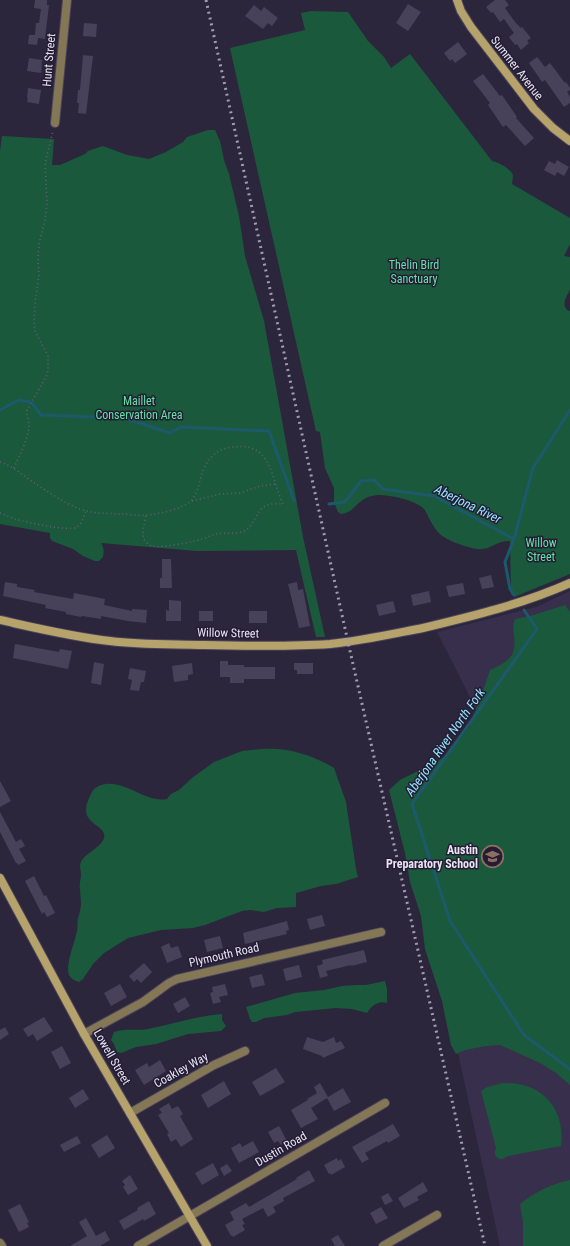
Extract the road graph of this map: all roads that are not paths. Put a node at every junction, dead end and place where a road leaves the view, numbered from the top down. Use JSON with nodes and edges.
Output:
{"nodes":[{"id":1,"x":67,"y":0,"type":"edge"},
{"id":2,"x":457,"y":0,"type":"edge"},
{"id":3,"x":56,"y":123,"type":"road end"},
{"id":4,"x":570,"y":141,"type":"edge"},
{"id":5,"x":570,"y":583,"type":"edge"},
{"id":6,"x":0,"y":620,"type":"edge"},
{"id":7,"x":0,"y":878,"type":"edge"},
{"id":8,"x":381,"y":932,"type":"dead end"},
{"id":9,"x":84,"y":1034,"type":"junction"},
{"id":10,"x":245,"y":1051,"type":"dead end"},
{"id":11,"x":385,"y":1103,"type":"dead end"},
{"id":12,"x":130,"y":1113,"type":"junction"},
{"id":13,"x":437,"y":1215,"type":"dead end"},
{"id":14,"x":190,"y":1216,"type":"junction"},
{"id":15,"x":0,"y":1243,"type":"edge"},
{"id":16,"x":2,"y":1246,"type":"edge"},
{"id":17,"x":138,"y":1246,"type":"edge"},
{"id":18,"x":207,"y":1246,"type":"edge"},
{"id":19,"x":383,"y":1246,"type":"edge"}],
"edges":[{"from":1,"to":3,"type":"street","name":"Hunt Street"},
{"from":2,"to":4,"type":"main road","name":"Summer Avenue"},
{"from":5,"to":6,"type":"main road","name":"Willow Street"},
{"from":7,"to":9,"type":"main road","name":"Lowell Street"},
{"from":8,"to":9,"type":"street","name":"Plymouth Road"},
{"from":9,"to":12,"type":"main road","name":"Lowell Street"},
{"from":10,"to":12,"type":"street","name":"Coakley Way"},
{"from":11,"to":14,"type":"street","name":"Dustin Road"},
{"from":12,"to":14,"type":"main road","name":"Lowell Street"},
{"from":13,"to":19,"type":"street"},
{"from":14,"to":17,"type":"street","name":"Dustin Road"},
{"from":14,"to":18,"type":"main road","name":"Lowell Street"},
{"from":15,"to":16,"type":"street"}]}
